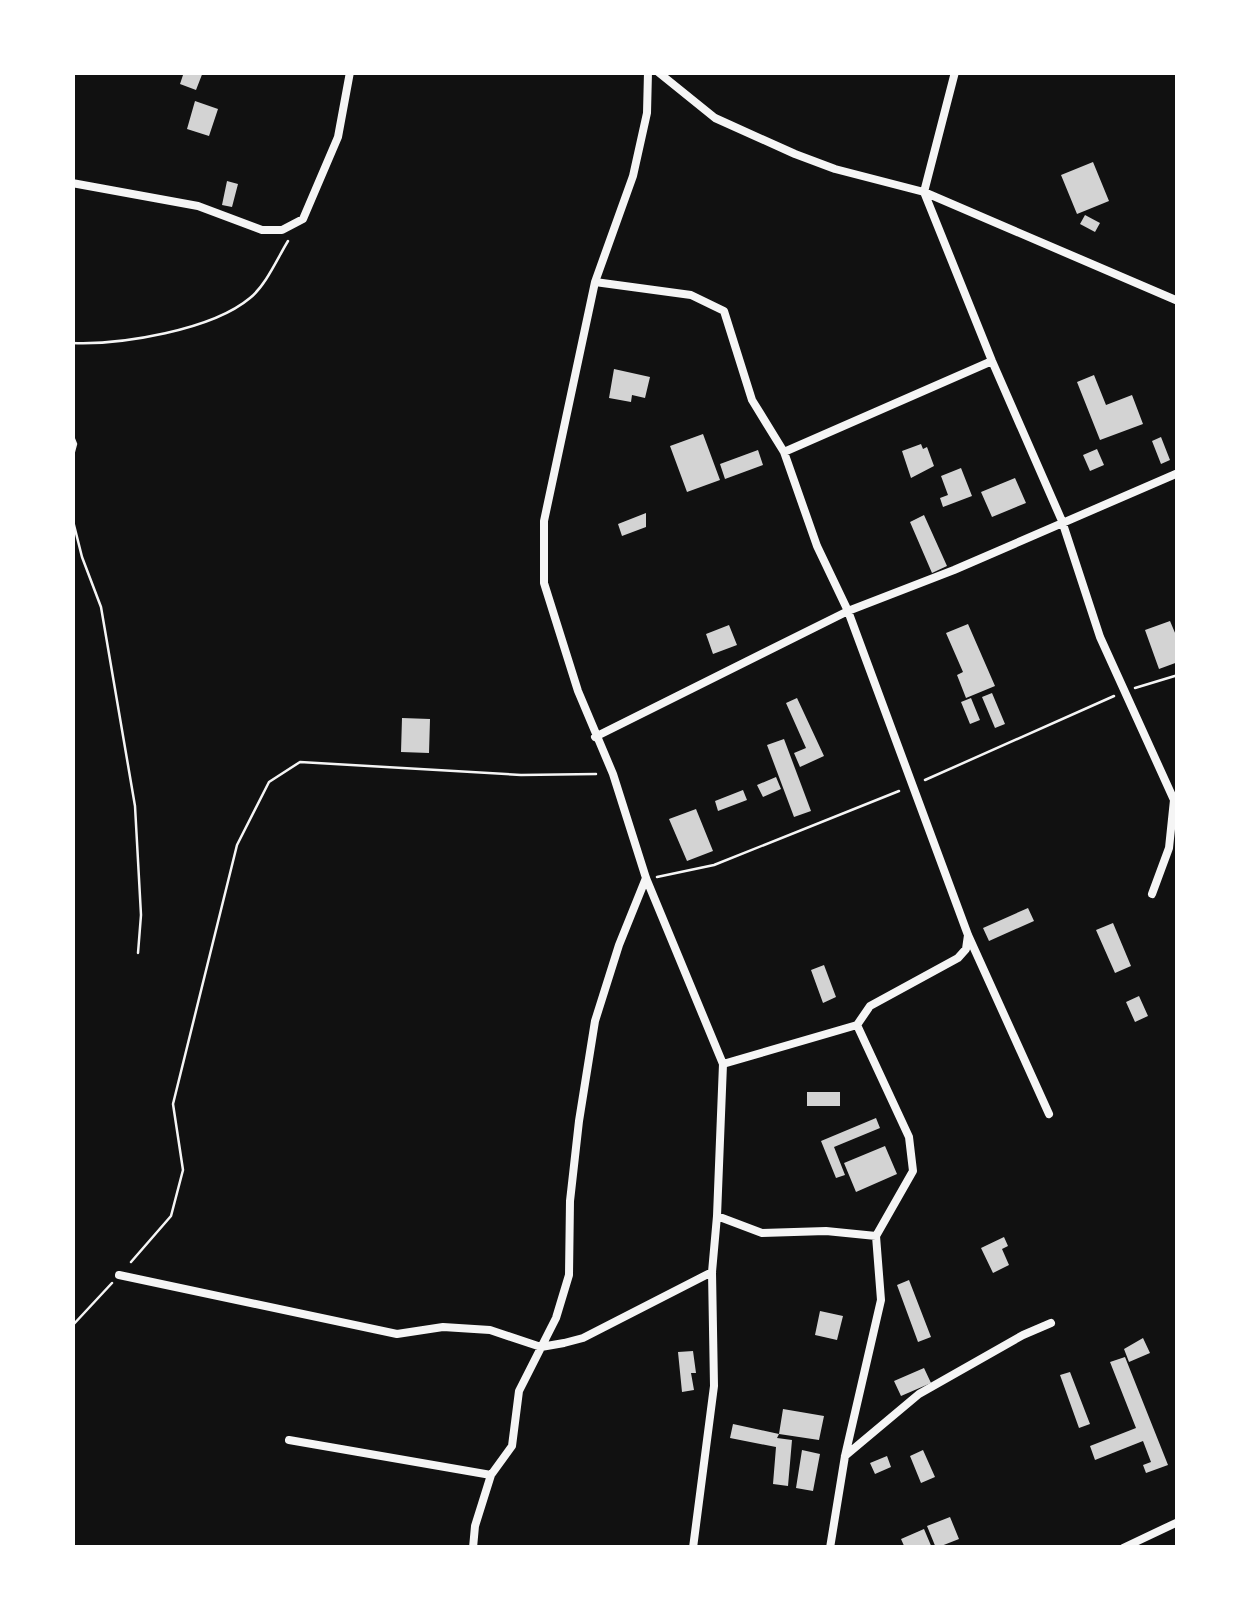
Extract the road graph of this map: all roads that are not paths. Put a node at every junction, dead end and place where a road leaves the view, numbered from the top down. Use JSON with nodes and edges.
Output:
{"nodes":[{"id":1,"x":350,"y":72,"type":"edge"},
{"id":2,"x":648,"y":72,"type":"edge"},
{"id":3,"x":658,"y":72,"type":"edge"},
{"id":4,"x":955,"y":72,"type":"edge"},
{"id":5,"x":72,"y":183,"type":"edge"},
{"id":6,"x":924,"y":192,"type":"junction"},
{"id":7,"x":595,"y":282,"type":"junction"},
{"id":8,"x":1178,"y":302,"type":"edge"},
{"id":9,"x":992,"y":361,"type":"junction"},
{"id":10,"x":784,"y":452,"type":"junction"},
{"id":11,"x":1178,"y":474,"type":"edge"},
{"id":12,"x":1062,"y":521,"type":"junction"},
{"id":13,"x":848,"y":611,"type":"junction"},
{"id":14,"x":596,"y":737,"type":"junction"},
{"id":15,"x":646,"y":878,"type":"junction"},
{"id":16,"x":1152,"y":894,"type":"dead end"},
{"id":17,"x":968,"y":936,"type":"junction"},
{"id":18,"x":857,"y":1024,"type":"junction"},
{"id":19,"x":723,"y":1064,"type":"junction"},
{"id":20,"x":1049,"y":1114,"type":"dead end"},
{"id":21,"x":717,"y":1216,"type":"junction"},
{"id":22,"x":876,"y":1236,"type":"junction"},
{"id":23,"x":712,"y":1272,"type":"junction"},
{"id":24,"x":119,"y":1275,"type":"road end"},
{"id":25,"x":1051,"y":1323,"type":"dead end"},
{"id":26,"x":541,"y":1346,"type":"junction"},
{"id":27,"x":289,"y":1440,"type":"dead end"},
{"id":28,"x":844,"y":1456,"type":"junction"},
{"id":29,"x":491,"y":1475,"type":"junction"},
{"id":30,"x":1178,"y":1522,"type":"edge"},
{"id":31,"x":473,"y":1548,"type":"edge"},
{"id":32,"x":693,"y":1548,"type":"edge"},
{"id":33,"x":830,"y":1548,"type":"edge"},
{"id":34,"x":1123,"y":1548,"type":"edge"}],
"edges":[{"from":1,"to":5,"type":"street"},
{"from":2,"to":7,"type":"street"},
{"from":3,"to":6,"type":"street"},
{"from":4,"to":6,"type":"street"},
{"from":6,"to":8,"type":"street"},
{"from":6,"to":9,"type":"street"},
{"from":7,"to":10,"type":"street"},
{"from":7,"to":14,"type":"street"},
{"from":9,"to":10,"type":"street"},
{"from":9,"to":12,"type":"street"},
{"from":10,"to":13,"type":"street"},
{"from":11,"to":12,"type":"street"},
{"from":12,"to":13,"type":"street"},
{"from":12,"to":16,"type":"street"},
{"from":13,"to":14,"type":"street"},
{"from":13,"to":17,"type":"street"},
{"from":14,"to":15,"type":"street"},
{"from":15,"to":19,"type":"street"},
{"from":15,"to":26,"type":"street"},
{"from":17,"to":18,"type":"street"},
{"from":17,"to":20,"type":"street"},
{"from":18,"to":19,"type":"street"},
{"from":18,"to":22,"type":"street"},
{"from":19,"to":21,"type":"street"},
{"from":21,"to":22,"type":"street"},
{"from":21,"to":23,"type":"street"},
{"from":22,"to":28,"type":"street"},
{"from":23,"to":26,"type":"street"},
{"from":23,"to":32,"type":"street"},
{"from":24,"to":26,"type":"street"},
{"from":25,"to":28,"type":"street"},
{"from":26,"to":29,"type":"street"},
{"from":27,"to":29,"type":"street"},
{"from":28,"to":33,"type":"street"},
{"from":29,"to":31,"type":"street"},
{"from":30,"to":34,"type":"street"}]}
